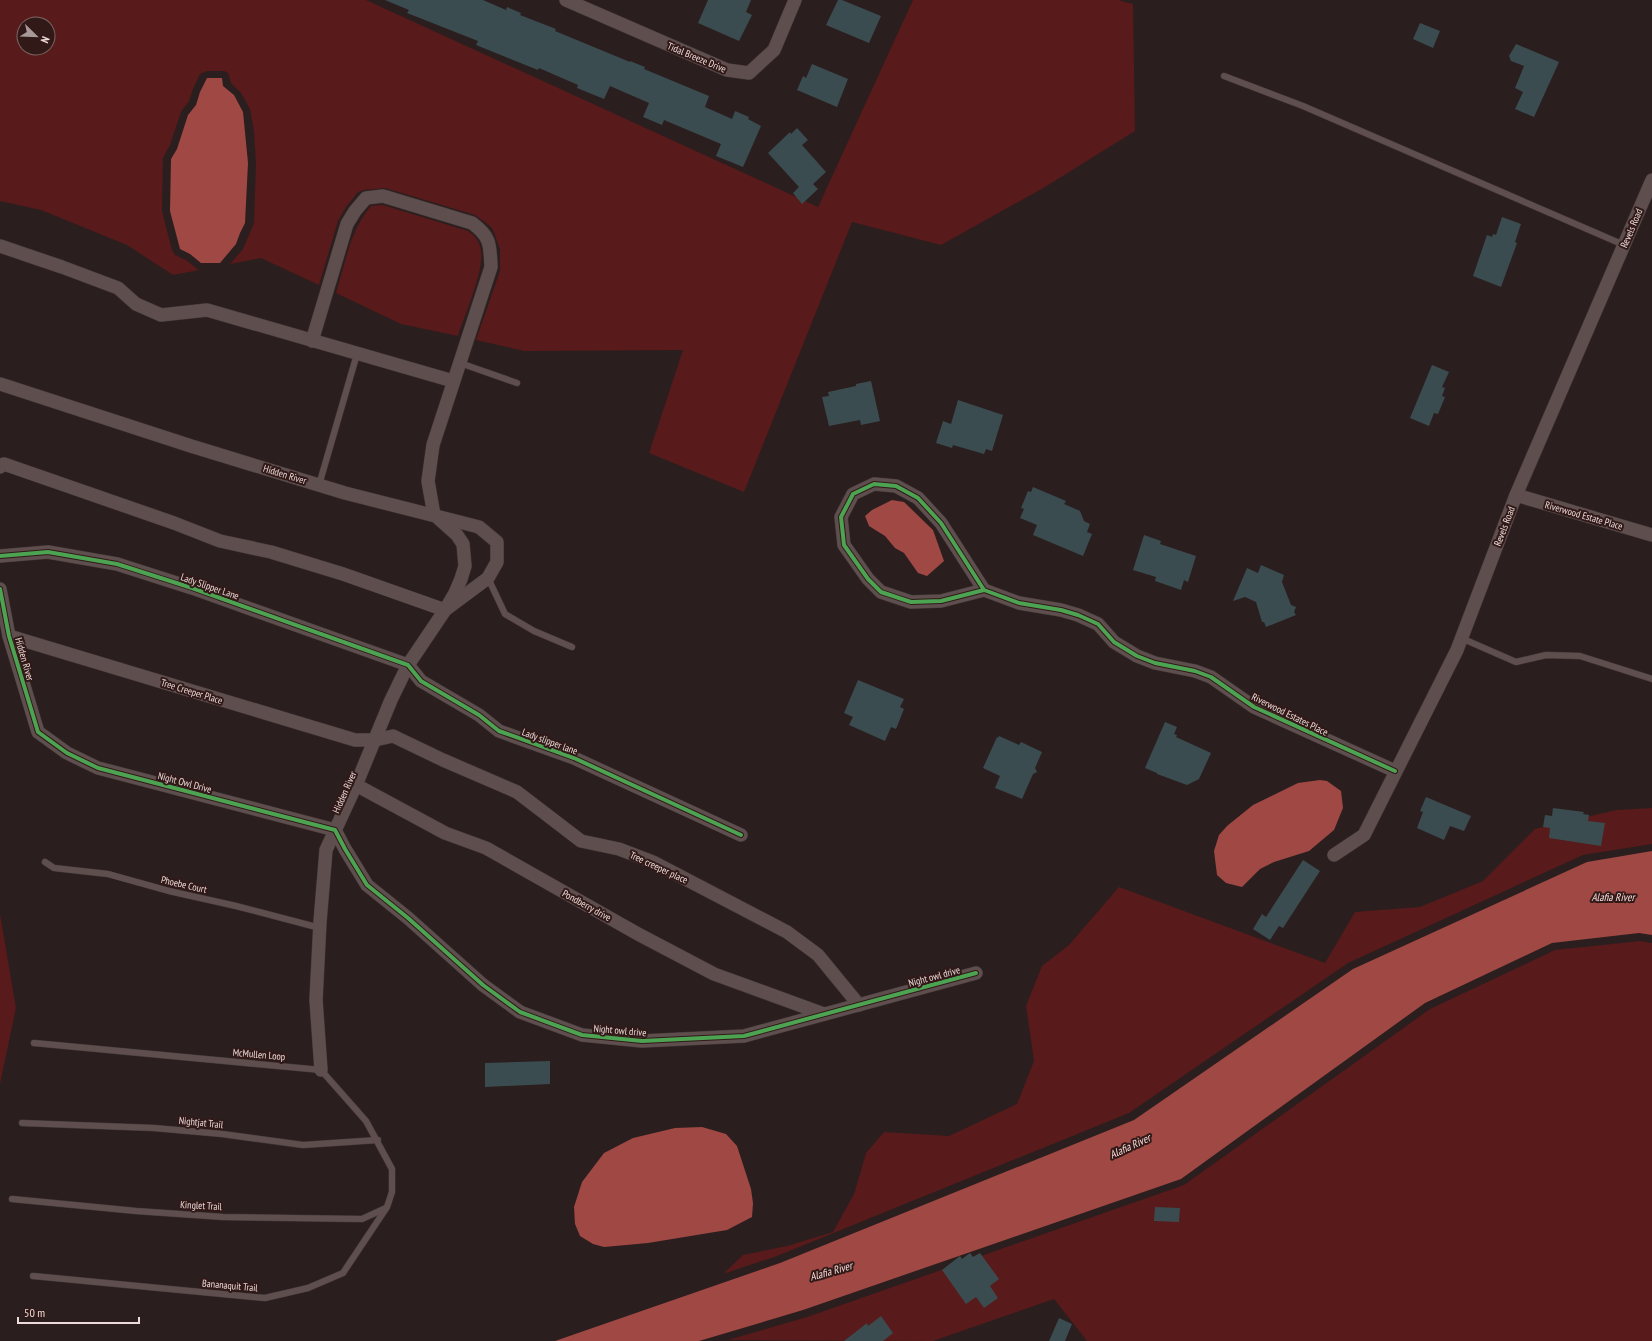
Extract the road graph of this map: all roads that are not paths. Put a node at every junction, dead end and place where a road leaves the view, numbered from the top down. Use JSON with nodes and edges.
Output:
{"nodes":[{"id":1,"x":566,"y":0,"type":"edge"},
{"id":2,"x":795,"y":0,"type":"edge"},
{"id":3,"x":1224,"y":76,"type":"dead end"},
{"id":4,"x":1652,"y":180,"type":"edge"},
{"id":5,"x":1624,"y":245,"type":"junction"},
{"id":6,"x":0,"y":246,"type":"edge"},
{"id":7,"x":312,"y":341,"type":"junction"},
{"id":8,"x":357,"y":354,"type":"junction"},
{"id":9,"x":459,"y":362,"type":"junction"},
{"id":10,"x":453,"y":381,"type":"junction"},
{"id":11,"x":517,"y":383,"type":"dead end"},
{"id":12,"x":0,"y":384,"type":"edge"},
{"id":13,"x":0,"y":467,"type":"edge"},
{"id":14,"x":319,"y":485,"type":"junction"},
{"id":15,"x":1516,"y":496,"type":"junction"},
{"id":16,"x":434,"y":515,"type":"junction"},
{"id":17,"x":1652,"y":535,"type":"edge"},
{"id":18,"x":0,"y":556,"type":"edge"},
{"id":19,"x":488,"y":578,"type":"junction"},
{"id":20,"x":0,"y":589,"type":"edge"},
{"id":21,"x":984,"y":590,"type":"junction"},
{"id":22,"x":445,"y":610,"type":"junction"},
{"id":23,"x":9,"y":636,"type":"junction"},
{"id":24,"x":1461,"y":638,"type":"junction"},
{"id":25,"x":572,"y":646,"type":"dead end"},
{"id":26,"x":408,"y":665,"type":"junction"},
{"id":27,"x":1652,"y":679,"type":"edge"},
{"id":28,"x":38,"y":732,"type":"joint"},
{"id":29,"x":375,"y":740,"type":"junction"},
{"id":30,"x":1395,"y":771,"type":"junction"},
{"id":31,"x":356,"y":785,"type":"junction"},
{"id":32,"x":335,"y":830,"type":"junction"},
{"id":33,"x":741,"y":835,"type":"dead end"},
{"id":34,"x":1334,"y":855,"type":"dead end"},
{"id":35,"x":45,"y":862,"type":"dead end"},
{"id":36,"x":320,"y":928,"type":"junction"},
{"id":37,"x":976,"y":973,"type":"dead end"},
{"id":38,"x":859,"y":1005,"type":"junction"},
{"id":39,"x":824,"y":1014,"type":"junction"},
{"id":40,"x":34,"y":1043,"type":"dead end"},
{"id":41,"x":321,"y":1070,"type":"junction"},
{"id":42,"x":22,"y":1123,"type":"dead end"},
{"id":43,"x":378,"y":1140,"type":"junction"},
{"id":44,"x":12,"y":1199,"type":"dead end"},
{"id":45,"x":387,"y":1207,"type":"junction"},
{"id":46,"x":33,"y":1276,"type":"dead end"}],
"edges":[{"from":1,"to":2,"type":"street","name":"Tidal Breeze Drive"},
{"from":3,"to":5,"type":"lane"},
{"from":4,"to":5,"type":"street","name":"Revels Road"},
{"from":5,"to":15,"type":"street","name":"Revels Road"},
{"from":6,"to":7,"type":"street"},
{"from":7,"to":8,"type":"street"},
{"from":7,"to":9,"type":"street"},
{"from":8,"to":10,"type":"street"},
{"from":8,"to":14,"type":"lane"},
{"from":9,"to":10,"type":"street"},
{"from":9,"to":11,"type":"lane"},
{"from":10,"to":16,"type":"street"},
{"from":12,"to":14,"type":"street","name":"Hidden River"},
{"from":13,"to":22,"type":"street"},
{"from":14,"to":16,"type":"street","name":"Hidden River"},
{"from":15,"to":17,"type":"street","name":"Riverwood Estate Place"},
{"from":15,"to":24,"type":"street","name":"Revels Road"},
{"from":16,"to":19,"type":"street","name":"Hidden River"},
{"from":16,"to":22,"type":"street","name":"Hidden River"},
{"from":18,"to":26,"type":"street","name":"Lady Slipper Lane"},
{"from":19,"to":22,"type":"street","name":"Hidden River"},
{"from":19,"to":25,"type":"lane"},
{"from":20,"to":23,"type":"street","name":"Hidden River"},
{"from":21,"to":21,"type":"street"},
{"from":21,"to":30,"type":"street","name":"Riverwood Estates Place"},
{"from":22,"to":26,"type":"street","name":"Hidden River"},
{"from":23,"to":28,"type":"street","name":"Hidden River"},
{"from":23,"to":29,"type":"street","name":"Tree Creeper Place"},
{"from":24,"to":27,"type":"lane"},
{"from":24,"to":30,"type":"street","name":"Revels Road"},
{"from":26,"to":29,"type":"street","name":"Hidden River"},
{"from":26,"to":33,"type":"street","name":"Lady slipper lane"},
{"from":28,"to":32,"type":"street","name":"Night Owl Drive"},
{"from":29,"to":31,"type":"street","name":"Hidden River"},
{"from":29,"to":38,"type":"street","name":"Tree creeper place"},
{"from":30,"to":34,"type":"street","name":"Revels Road"},
{"from":31,"to":32,"type":"street","name":"Hidden River"},
{"from":31,"to":39,"type":"street","name":"Pondberry drive"},
{"from":32,"to":36,"type":"street","name":"Hidden River"},
{"from":32,"to":39,"type":"street","name":"Night owl drive"},
{"from":35,"to":36,"type":"lane","name":"Phoebe Court"},
{"from":36,"to":41,"type":"street","name":"Hidden River"},
{"from":37,"to":38,"type":"street","name":"Night owl drive"},
{"from":38,"to":39,"type":"street","name":"Night owl drive"},
{"from":40,"to":41,"type":"lane","name":"McMullen Loop"},
{"from":41,"to":43,"type":"lane"},
{"from":42,"to":43,"type":"lane","name":"Nightjat Trail"},
{"from":43,"to":45,"type":"lane"},
{"from":44,"to":45,"type":"lane","name":"Kinglet Trail"},
{"from":45,"to":46,"type":"lane","name":"Bananaquit Trail"}]}
